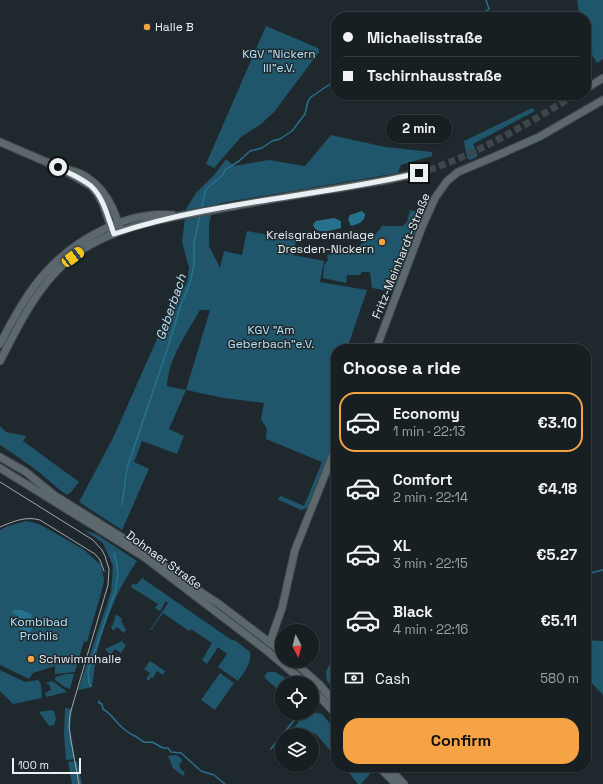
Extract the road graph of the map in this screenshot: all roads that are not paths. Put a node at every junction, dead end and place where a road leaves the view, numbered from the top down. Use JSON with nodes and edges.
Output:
{"nodes":[{"id":1,"x":603,"y":78,"type":"edge"},
{"id":2,"x":591,"y":86,"type":"edge"},
{"id":3,"x":603,"y":100,"type":"edge"},
{"id":4,"x":0,"y":142,"type":"edge"},
{"id":5,"x":58,"y":167,"type":"junction"},
{"id":6,"x":419,"y":173,"type":"tunnel mouth"},
{"id":7,"x":182,"y":215,"type":"junction"},
{"id":8,"x":119,"y":223,"type":"junction"},
{"id":9,"x":110,"y":226,"type":"junction"},
{"id":10,"x":121,"y":232,"type":"junction"},
{"id":11,"x":114,"y":234,"type":"junction"},
{"id":12,"x":0,"y":344,"type":"edge"},
{"id":13,"x":378,"y":344,"type":"edge"},
{"id":14,"x":0,"y":361,"type":"edge"},
{"id":15,"x":0,"y":458,"type":"edge"},
{"id":16,"x":331,"y":460,"type":"edge"},
{"id":17,"x":0,"y":468,"type":"edge"},
{"id":18,"x":270,"y":642,"type":"junction"},
{"id":19,"x":275,"y":646,"type":"edge"},
{"id":20,"x":301,"y":668,"type":"edge"},
{"id":21,"x":297,"y":676,"type":"edge"},
{"id":22,"x":319,"y":696,"type":"edge"},
{"id":23,"x":331,"y":698,"type":"edge"},
{"id":24,"x":331,"y":709,"type":"edge"},
{"id":25,"x":384,"y":772,"type":"edge"},
{"id":26,"x":393,"y":772,"type":"edge"},
{"id":27,"x":396,"y":784,"type":"edge"},
{"id":28,"x":404,"y":784,"type":"edge"}],
"edges":[{"from":1,"to":2,"type":"main road"},
{"from":3,"to":13,"type":"main road","name":"Fritz-Meinhardt-Straße"},
{"from":4,"to":5,"type":"main road"},
{"from":5,"to":8,"type":"main road"},
{"from":5,"to":9,"type":"main road"},
{"from":6,"to":7,"type":"main road"},
{"from":7,"to":8,"type":"main road"},
{"from":7,"to":10,"type":"main road"},
{"from":8,"to":9,"type":"main road"},
{"from":8,"to":10,"type":"main road"},
{"from":9,"to":11,"type":"main road"},
{"from":9,"to":12,"type":"main road"},
{"from":10,"to":11,"type":"main road"},
{"from":11,"to":14,"type":"main road"},
{"from":15,"to":18,"type":"main road","name":"Dohnaer Straße"},
{"from":16,"to":18,"type":"main road"},
{"from":17,"to":21,"type":"main road","name":"Dohnaer Straße"},
{"from":18,"to":19,"type":"main road","name":"Dohnaer Straße"},
{"from":20,"to":23,"type":"main road"},
{"from":22,"to":24,"type":"main road"},
{"from":25,"to":27,"type":"main road"},
{"from":26,"to":28,"type":"main road"}]}
